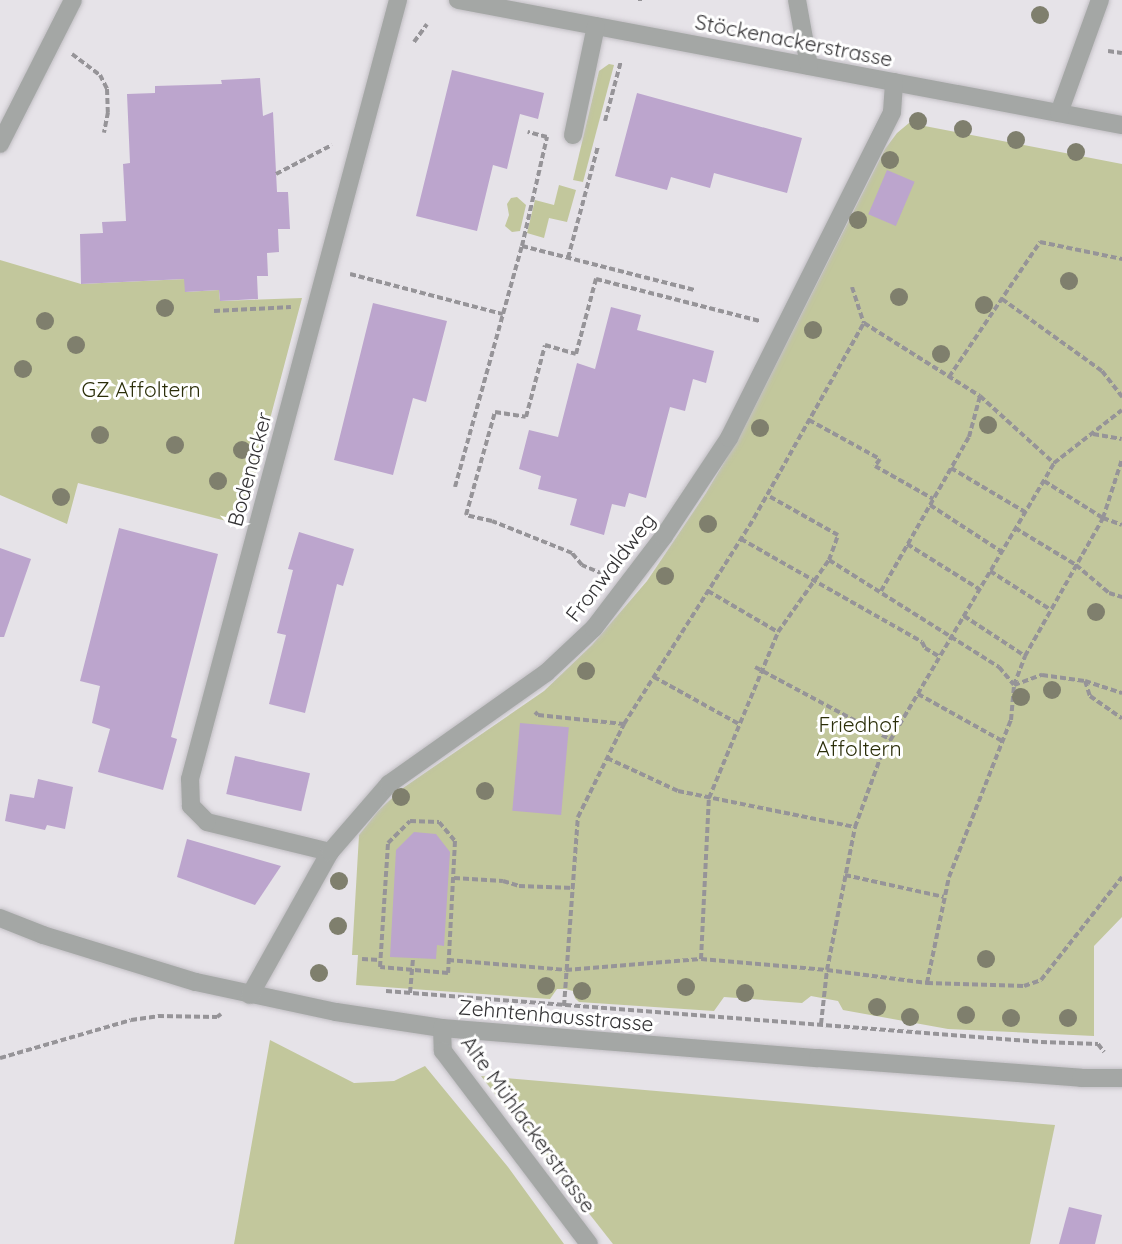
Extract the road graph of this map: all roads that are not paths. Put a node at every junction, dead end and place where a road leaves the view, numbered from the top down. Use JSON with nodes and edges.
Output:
{"nodes":[{"id":1,"x":73,"y":0,"type":"edge"},
{"id":2,"x":398,"y":0,"type":"edge"},
{"id":3,"x":458,"y":0,"type":"edge"},
{"id":4,"x":797,"y":0,"type":"edge"},
{"id":5,"x":1100,"y":0,"type":"edge"},
{"id":6,"x":596,"y":26,"type":"junction"},
{"id":7,"x":809,"y":66,"type":"junction"},
{"id":8,"x":894,"y":82,"type":"junction"},
{"id":9,"x":1059,"y":113,"type":"junction"},
{"id":10,"x":5,"y":120,"type":"edge"},
{"id":11,"x":1122,"y":125,"type":"edge"},
{"id":12,"x":573,"y":135,"type":"dead end"},
{"id":13,"x":0,"y":144,"type":"edge"},
{"id":14,"x":330,"y":852,"type":"junction"},
{"id":15,"x":0,"y":918,"type":"edge"},
{"id":16,"x":250,"y":995,"type":"junction"},
{"id":17,"x":442,"y":1028,"type":"junction"},
{"id":18,"x":1122,"y":1078,"type":"edge"},
{"id":19,"x":589,"y":1244,"type":"edge"}],
"edges":[{"from":1,"to":10,"type":"street"},
{"from":2,"to":14,"type":"street","name":"Bodenacker"},
{"from":3,"to":6,"type":"street","name":"Stöckenackerstrasse"},
{"from":4,"to":7,"type":"street"},
{"from":5,"to":9,"type":"street"},
{"from":6,"to":7,"type":"street","name":"Stöckenackerstrasse"},
{"from":6,"to":12,"type":"street"},
{"from":7,"to":8,"type":"street","name":"Stöckenackerstrasse"},
{"from":8,"to":9,"type":"street","name":"Stöckenackerstrasse"},
{"from":8,"to":14,"type":"street","name":"Fronwaldweg"},
{"from":9,"to":11,"type":"street","name":"Stöckenackerstrasse"},
{"from":10,"to":13,"type":"street"},
{"from":14,"to":16,"type":"street","name":"Fronwaldweg"},
{"from":15,"to":16,"type":"street","name":"Zehntenhausstrasse"},
{"from":16,"to":17,"type":"street","name":"Zehntenhausstrasse"},
{"from":17,"to":18,"type":"street","name":"Zehntenhausstrasse"},
{"from":17,"to":19,"type":"street","name":"Alte Mühlackerstrasse"}]}
